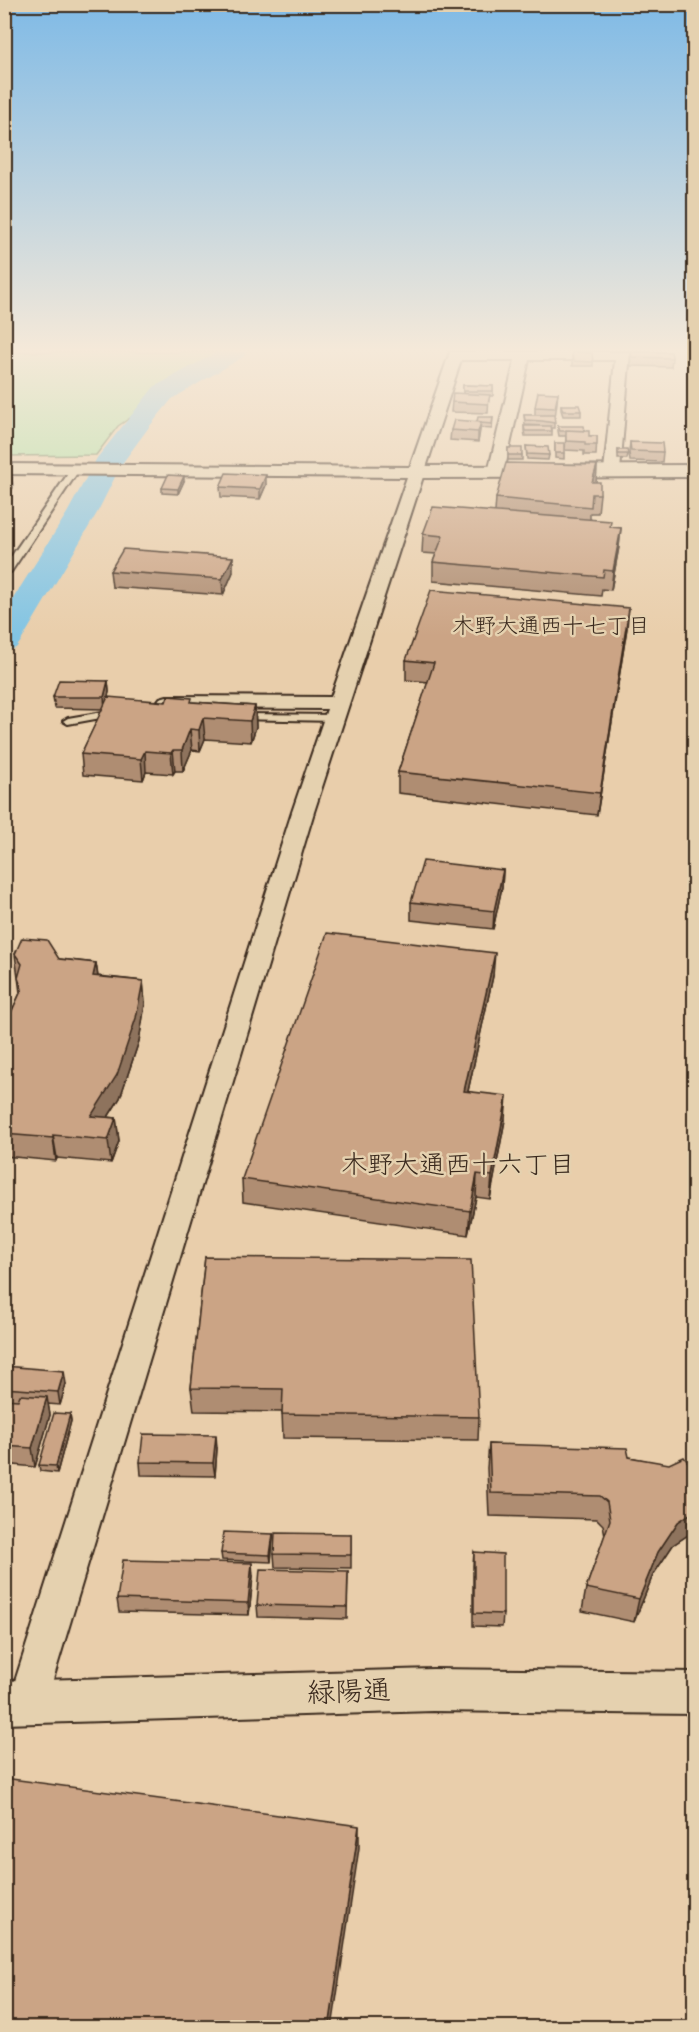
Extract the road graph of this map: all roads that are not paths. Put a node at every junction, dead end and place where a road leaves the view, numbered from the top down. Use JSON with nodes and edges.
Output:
{"nodes":[{"id":1,"x":425,"y":447,"type":"edge"},
{"id":2,"x":502,"y":447,"type":"edge"},
{"id":3,"x":614,"y":447,"type":"edge"},
{"id":4,"x":4,"y":469,"type":"edge"},
{"id":5,"x":82,"y":470,"type":"junction"},
{"id":6,"x":612,"y":471,"type":"junction"},
{"id":7,"x":694,"y":471,"type":"edge"},
{"id":8,"x":416,"y":472,"type":"junction"},
{"id":9,"x":496,"y":472,"type":"junction"},
{"id":10,"x":4,"y":570,"type":"edge"},
{"id":11,"x":153,"y":702,"type":"edge"},
{"id":12,"x":339,"y":710,"type":"junction"},
{"id":13,"x":125,"y":713,"type":"edge"},
{"id":14,"x":230,"y":717,"type":"edge"},
{"id":15,"x":68,"y":721,"type":"dead end"},
{"id":16,"x":694,"y":1693,"type":"edge"},
{"id":17,"x":16,"y":1703,"type":"edge"}],
"edges":[{"from":1,"to":8,"type":"street"},
{"from":2,"to":9,"type":"street"},
{"from":3,"to":6,"type":"street"},
{"from":4,"to":5,"type":"street"},
{"from":5,"to":8,"type":"street"},
{"from":5,"to":10,"type":"lane"},
{"from":6,"to":7,"type":"street"},
{"from":6,"to":9,"type":"street"},
{"from":8,"to":9,"type":"street"},
{"from":8,"to":12,"type":"street"},
{"from":11,"to":12,"type":"street"},
{"from":12,"to":14,"type":"lane"},
{"from":12,"to":17,"type":"street"},
{"from":13,"to":15,"type":"lane"},
{"from":16,"to":17,"type":"street","name":"緑陽通"}]}
